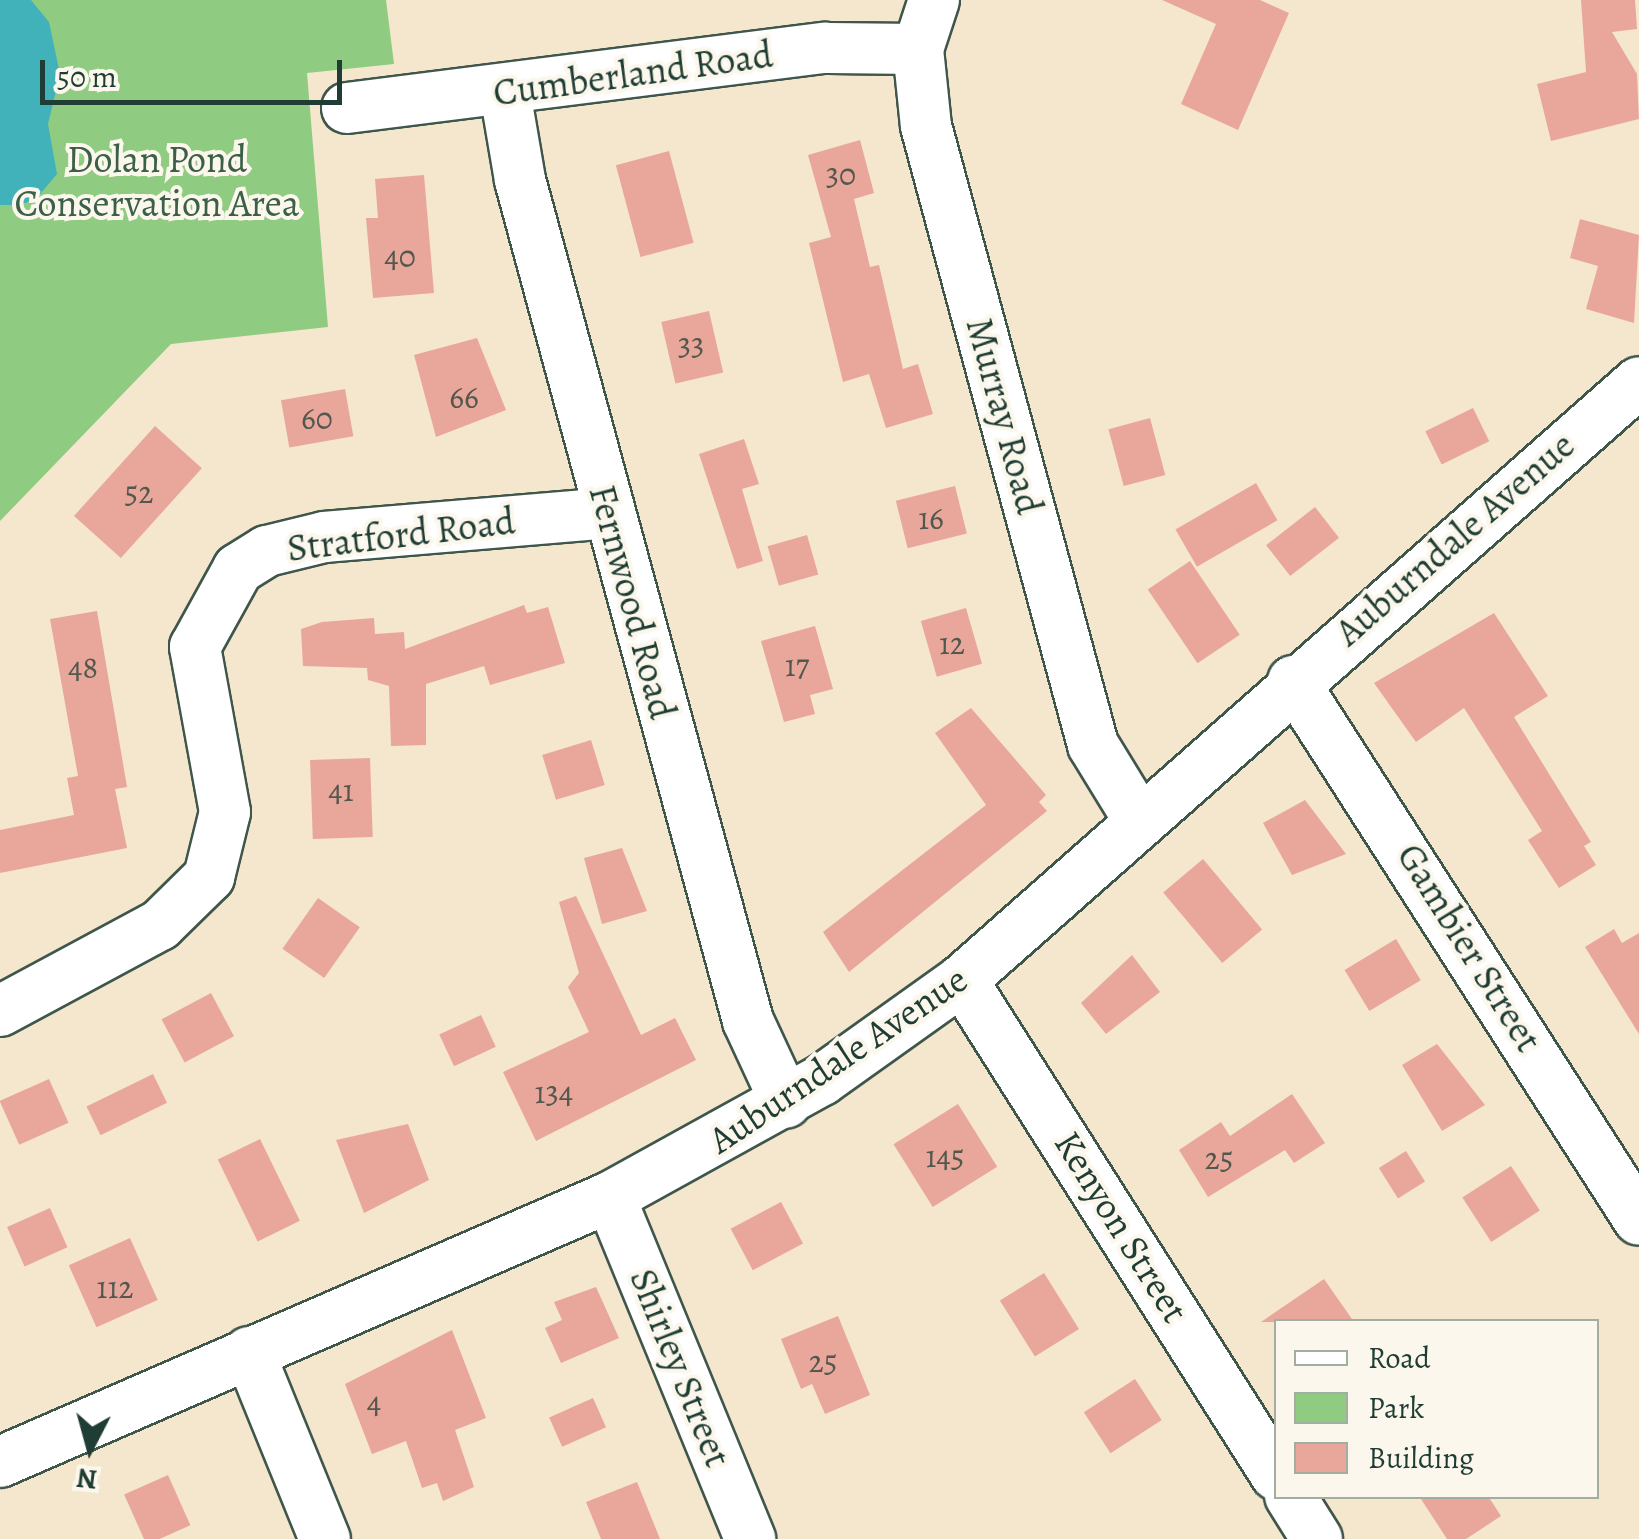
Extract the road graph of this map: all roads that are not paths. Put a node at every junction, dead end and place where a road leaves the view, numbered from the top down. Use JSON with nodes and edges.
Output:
{"nodes":[{"id":1,"x":934,"y":0,"type":"edge"},
{"id":2,"x":918,"y":49,"type":"junction"},
{"id":3,"x":505,"y":92,"type":"junction"},
{"id":4,"x":347,"y":108,"type":"dead end"},
{"id":5,"x":1639,"y":382,"type":"edge"},
{"id":6,"x":607,"y":513,"type":"junction"},
{"id":7,"x":1293,"y":681,"type":"junction"},
{"id":8,"x":1139,"y":820,"type":"junction"},
{"id":9,"x":962,"y":980,"type":"junction"},
{"id":10,"x":0,"y":1011,"type":"edge"},
{"id":11,"x":786,"y":1103,"type":"junction"},
{"id":12,"x":610,"y":1198,"type":"junction"},
{"id":13,"x":1639,"y":1220,"type":"edge"},
{"id":14,"x":249,"y":1352,"type":"junction"},
{"id":15,"x":0,"y":1462,"type":"edge"},
{"id":16,"x":1274,"y":1472,"type":"edge"},
{"id":17,"x":1292,"y":1499,"type":"edge"},
{"id":18,"x":325,"y":1539,"type":"edge"},
{"id":19,"x":750,"y":1539,"type":"edge"},
{"id":20,"x":1316,"y":1539,"type":"edge"}],
"edges":[{"from":1,"to":2,"type":"street","name":"Murray Road"},
{"from":2,"to":3,"type":"street","name":"Cumberland Road"},
{"from":2,"to":8,"type":"street","name":"Murray Road"},
{"from":3,"to":4,"type":"street","name":"Cumberland Road"},
{"from":3,"to":6,"type":"street","name":"Fernwood Road"},
{"from":5,"to":7,"type":"street","name":"Auburndale Avenue"},
{"from":6,"to":10,"type":"street","name":"Stratford Road"},
{"from":6,"to":11,"type":"street","name":"Fernwood Road"},
{"from":7,"to":8,"type":"street","name":"Auburndale Avenue"},
{"from":7,"to":13,"type":"street","name":"Gambier Street"},
{"from":8,"to":9,"type":"street","name":"Auburndale Avenue"},
{"from":9,"to":11,"type":"street","name":"Auburndale Avenue"},
{"from":9,"to":16,"type":"street","name":"Kenyon Street"},
{"from":11,"to":12,"type":"street","name":"Auburndale Avenue"},
{"from":12,"to":14,"type":"street","name":"Auburndale Avenue"},
{"from":12,"to":19,"type":"street","name":"Shirley Street"},
{"from":14,"to":15,"type":"street","name":"Auburndale Avenue"},
{"from":14,"to":18,"type":"street"},
{"from":17,"to":20,"type":"street"}]}
